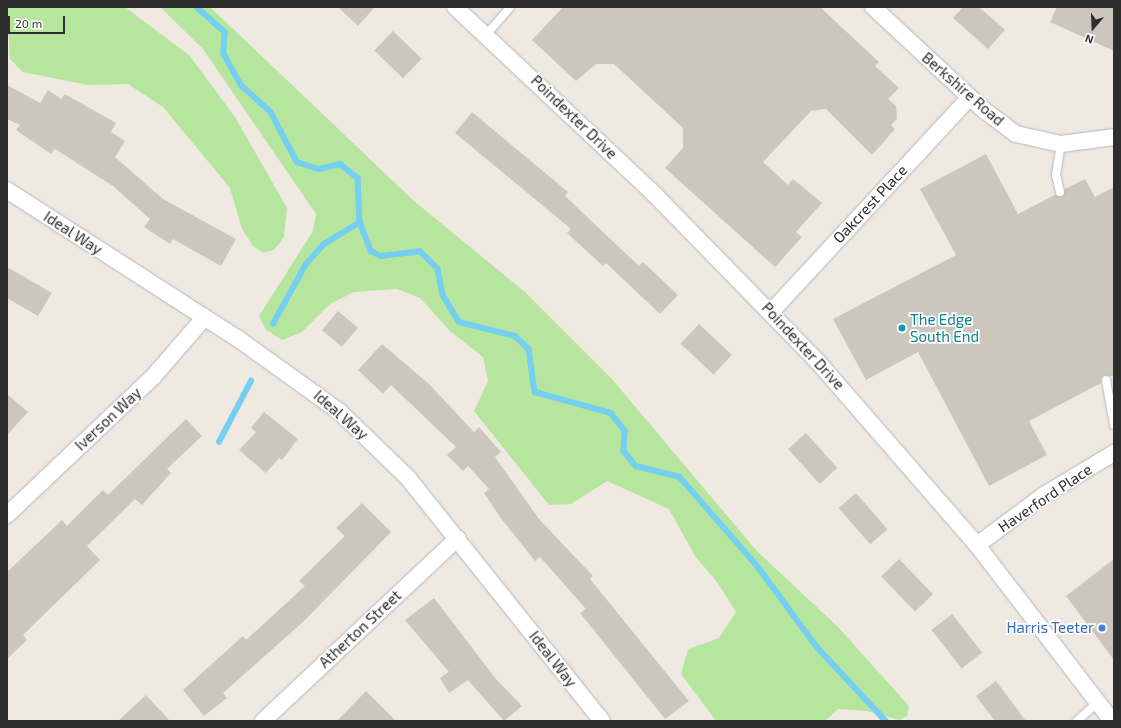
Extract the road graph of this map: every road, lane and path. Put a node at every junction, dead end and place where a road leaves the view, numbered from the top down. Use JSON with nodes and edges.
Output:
{"nodes":[{"id":1,"x":455,"y":7,"type":"edge"},
{"id":2,"x":510,"y":7,"type":"edge"},
{"id":3,"x":873,"y":7,"type":"edge"},
{"id":4,"x":486,"y":35,"type":"junction"},
{"id":5,"x":970,"y":98,"type":"junction"},
{"id":6,"x":1114,"y":136,"type":"edge"},
{"id":7,"x":1061,"y":144,"type":"junction"},
{"id":8,"x":7,"y":190,"type":"edge"},
{"id":9,"x":1060,"y":192,"type":"dead end"},
{"id":10,"x":771,"y":312,"type":"junction"},
{"id":11,"x":204,"y":318,"type":"junction"},
{"id":12,"x":1106,"y":380,"type":"dead end"},
{"id":13,"x":1114,"y":425,"type":"edge"},
{"id":14,"x":1114,"y":453,"type":"edge"},
{"id":15,"x":7,"y":515,"type":"edge"},
{"id":16,"x":458,"y":538,"type":"junction"},
{"id":17,"x":977,"y":545,"type":"junction"},
{"id":18,"x":1098,"y":702,"type":"junction"},
{"id":19,"x":263,"y":721,"type":"edge"},
{"id":20,"x":602,"y":721,"type":"edge"},
{"id":21,"x":1077,"y":721,"type":"edge"},
{"id":22,"x":1112,"y":721,"type":"edge"}],
"edges":[{"from":1,"to":4,"type":"street","name":"Poindexter Drive"},
{"from":2,"to":4,"type":"lane"},
{"from":3,"to":5,"type":"street","name":"Berkshire Road"},
{"from":4,"to":10,"type":"street","name":"Poindexter Drive"},
{"from":5,"to":7,"type":"street","name":"Berkshire Road"},
{"from":5,"to":10,"type":"street","name":"Oakcrest Place"},
{"from":6,"to":7,"type":"street","name":"Berkshire Road"},
{"from":7,"to":9,"type":"lane"},
{"from":8,"to":11,"type":"street","name":"Ideal Way"},
{"from":10,"to":17,"type":"street","name":"Poindexter Drive"},
{"from":11,"to":15,"type":"street","name":"Iverson Way"},
{"from":11,"to":16,"type":"street","name":"Ideal Way"},
{"from":12,"to":13,"type":"lane"},
{"from":14,"to":17,"type":"street","name":"Haverford Place"},
{"from":16,"to":19,"type":"street","name":"Atherton Street"},
{"from":16,"to":20,"type":"street","name":"Ideal Way"},
{"from":17,"to":18,"type":"street","name":"Poindexter Drive"},
{"from":18,"to":21,"type":"lane"},
{"from":18,"to":22,"type":"street","name":"Poindexter Drive"}]}
